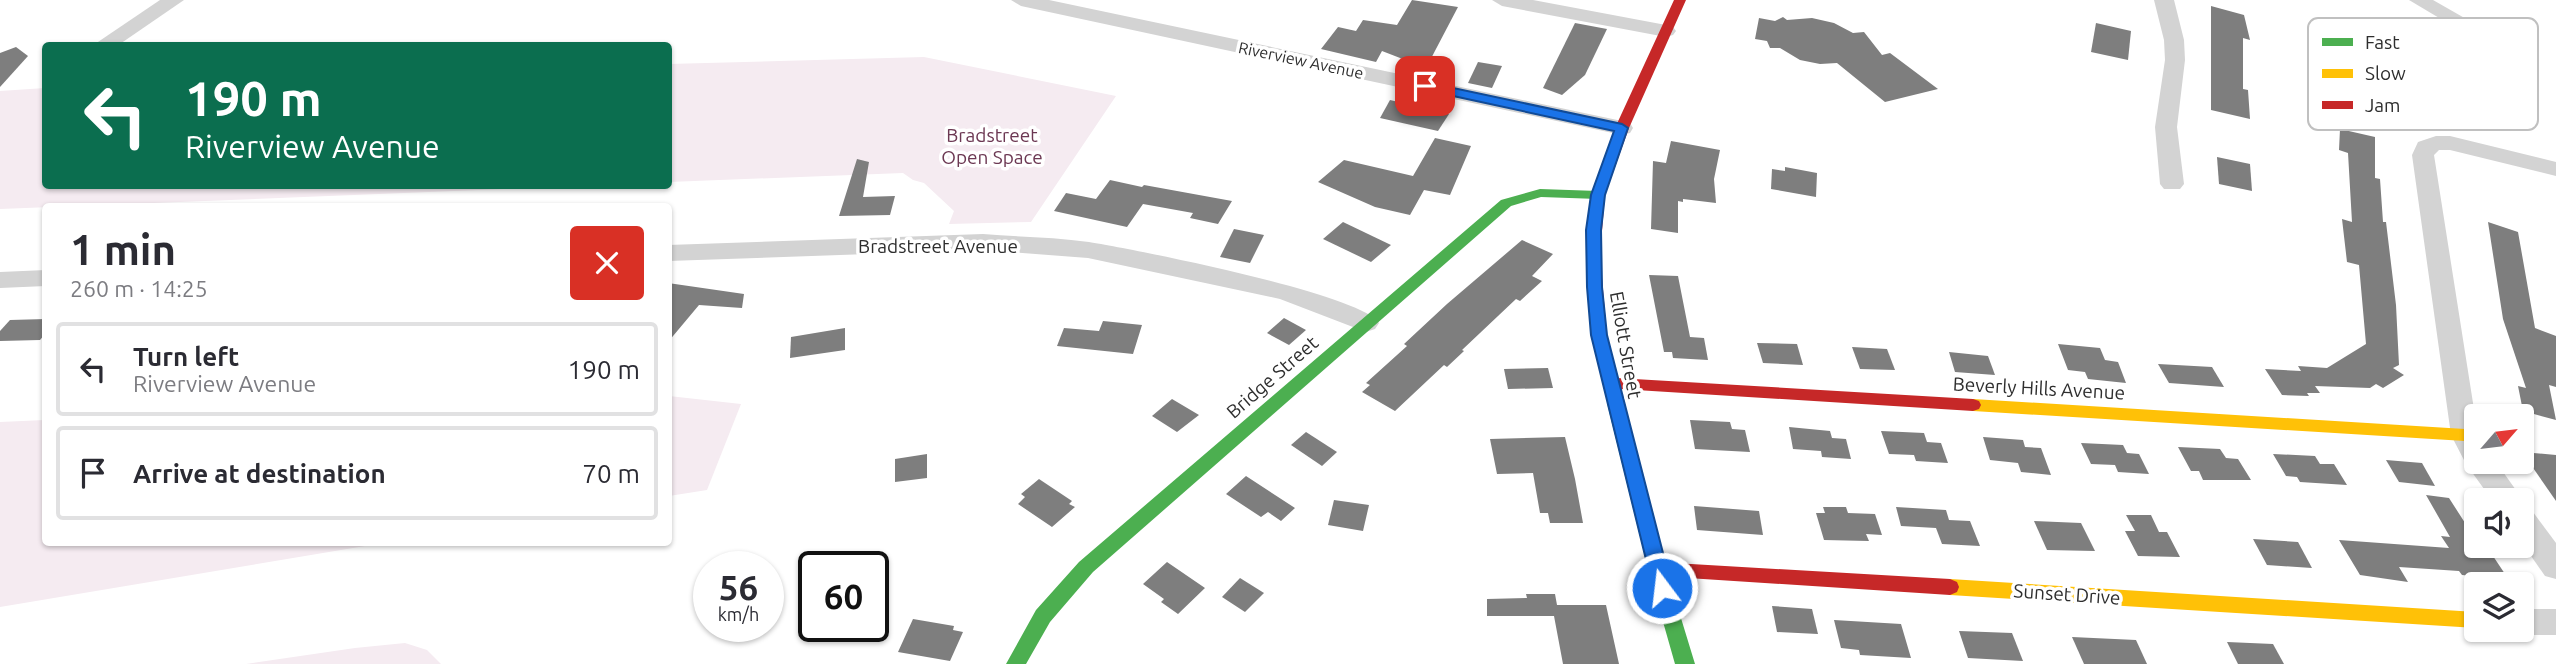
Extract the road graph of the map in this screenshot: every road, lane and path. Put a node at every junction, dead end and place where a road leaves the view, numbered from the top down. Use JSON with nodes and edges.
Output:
{"nodes":[{"id":1,"x":174,"y":0,"type":"edge"},
{"id":2,"x":1021,"y":0,"type":"edge"},
{"id":3,"x":1502,"y":0,"type":"edge"},
{"id":4,"x":1680,"y":0,"type":"edge"},
{"id":5,"x":2164,"y":0,"type":"edge"},
{"id":6,"x":2419,"y":0,"type":"edge"},
{"id":7,"x":2450,"y":18,"type":"edge"},
{"id":8,"x":1666,"y":31,"type":"junction"},
{"id":9,"x":108,"y":42,"type":"edge"},
{"id":10,"x":1622,"y":128,"type":"junction"},
{"id":11,"x":2556,"y":169,"type":"edge"},
{"id":12,"x":2172,"y":184,"type":"dead end"},
{"id":13,"x":1598,"y":195,"type":"junction"},
{"id":14,"x":672,"y":253,"type":"edge"},
{"id":15,"x":42,"y":278,"type":"edge"},
{"id":16,"x":0,"y":280,"type":"edge"},
{"id":17,"x":1366,"y":323,"type":"junction"},
{"id":18,"x":1610,"y":383,"type":"junction"},
{"id":19,"x":2464,"y":404,"type":"edge"},
{"id":20,"x":2464,"y":444,"type":"edge"},
{"id":21,"x":2534,"y":537,"type":"edge"},
{"id":22,"x":2556,"y":567,"type":"edge"},
{"id":23,"x":1657,"y":569,"type":"junction"},
{"id":24,"x":2464,"y":619,"type":"edge"},
{"id":25,"x":2534,"y":622,"type":"edge"},
{"id":26,"x":2556,"y":622,"type":"edge"},
{"id":27,"x":1016,"y":664,"type":"edge"},
{"id":28,"x":1685,"y":664,"type":"edge"}],
"edges":[{"from":1,"to":9,"type":"street"},
{"from":2,"to":10,"type":"street","name":"Riverview Avenue"},
{"from":3,"to":8,"type":"street"},
{"from":4,"to":8,"type":"main road","name":"Elliott Street"},
{"from":5,"to":12,"type":"street"},
{"from":6,"to":7,"type":"street"},
{"from":8,"to":10,"type":"main road","name":"Elliott Street"},
{"from":10,"to":13,"type":"main road","name":"Elliott Street"},
{"from":11,"to":19,"type":"street"},
{"from":13,"to":17,"type":"main road","name":"Bridge Street"},
{"from":13,"to":18,"type":"main road","name":"Elliott Street"},
{"from":14,"to":17,"type":"street","name":"Bradstreet Avenue"},
{"from":15,"to":16,"type":"street"},
{"from":17,"to":27,"type":"main road","name":"Bridge Street"},
{"from":18,"to":20,"type":"main road","name":"Beverly Hills Avenue"},
{"from":18,"to":23,"type":"main road","name":"Elliott Street"},
{"from":21,"to":22,"type":"street"},
{"from":23,"to":24,"type":"main road","name":"Sunset Drive"},
{"from":23,"to":28,"type":"main road","name":"Elliott Street"},
{"from":25,"to":26,"type":"street"}]}
